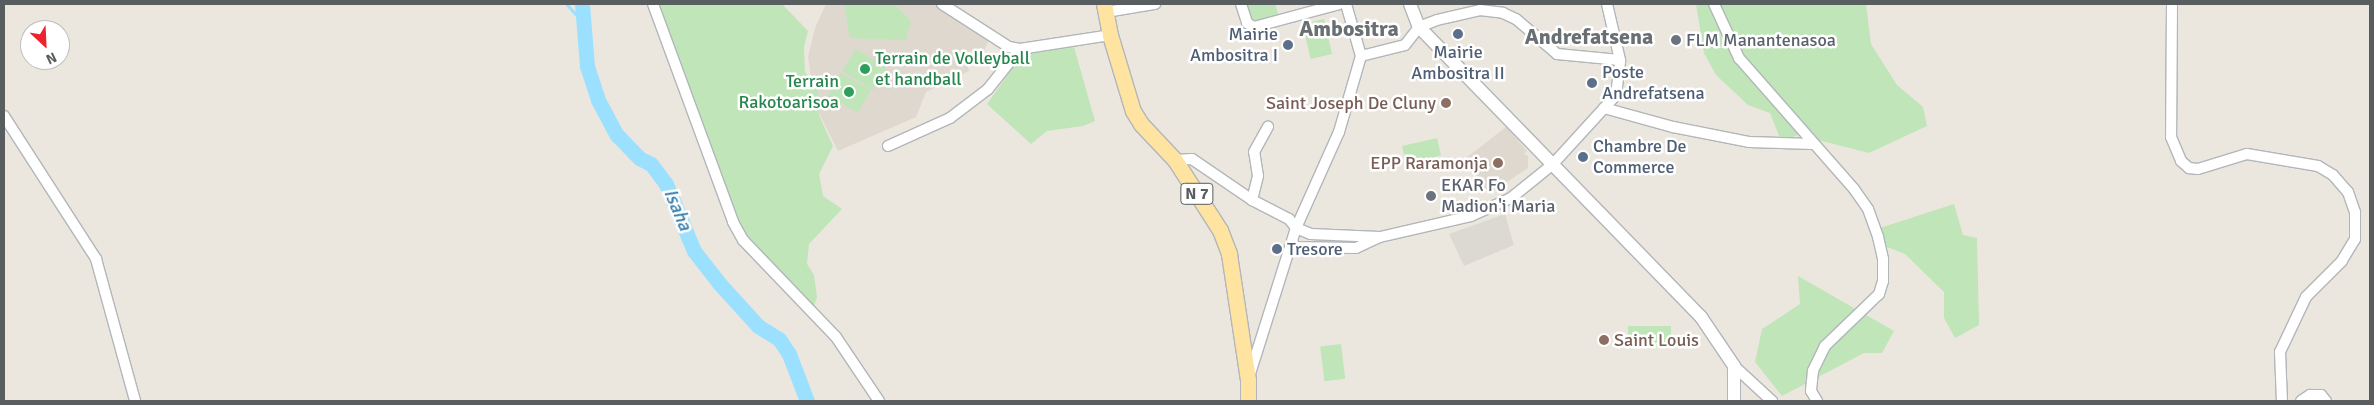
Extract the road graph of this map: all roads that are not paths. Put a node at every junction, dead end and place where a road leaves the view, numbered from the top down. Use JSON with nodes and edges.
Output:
{"nodes":[{"id":1,"x":653,"y":4,"type":"edge"},
{"id":2,"x":942,"y":4,"type":"edge"},
{"id":3,"x":1155,"y":4,"type":"edge"},
{"id":4,"x":1241,"y":4,"type":"edge"},
{"id":5,"x":1339,"y":4,"type":"edge"},
{"id":6,"x":1346,"y":4,"type":"edge"},
{"id":7,"x":1410,"y":4,"type":"edge"},
{"id":8,"x":1607,"y":4,"type":"edge"},
{"id":9,"x":1714,"y":4,"type":"edge"},
{"id":10,"x":2172,"y":4,"type":"edge"},
{"id":11,"x":1105,"y":8,"type":"edge"},
{"id":12,"x":1419,"y":27,"type":"junction"},
{"id":13,"x":1110,"y":35,"type":"junction"},
{"id":14,"x":1020,"y":49,"type":"junction"},
{"id":15,"x":1362,"y":56,"type":"junction"},
{"id":16,"x":1620,"y":60,"type":"junction"},
{"id":17,"x":1604,"y":108,"type":"junction"},
{"id":18,"x":4,"y":116,"type":"edge"},
{"id":19,"x":1268,"y":127,"type":"dead end"},
{"id":20,"x":1813,"y":144,"type":"junction"},
{"id":21,"x":888,"y":146,"type":"dead end"},
{"id":22,"x":1175,"y":160,"type":"junction"},
{"id":23,"x":1553,"y":164,"type":"junction"},
{"id":24,"x":1252,"y":200,"type":"junction"},
{"id":25,"x":1296,"y":228,"type":"junction"},
{"id":26,"x":1380,"y":237,"type":"junction"},
{"id":27,"x":1292,"y":247,"type":"junction"},
{"id":28,"x":1734,"y":366,"type":"junction"},
{"id":29,"x":1248,"y":380,"type":"junction"},
{"id":30,"x":135,"y":401,"type":"edge"},
{"id":31,"x":879,"y":401,"type":"edge"},
{"id":32,"x":1248,"y":401,"type":"edge"},
{"id":33,"x":1734,"y":401,"type":"edge"},
{"id":34,"x":1772,"y":401,"type":"edge"},
{"id":35,"x":1817,"y":401,"type":"edge"},
{"id":36,"x":2282,"y":401,"type":"edge"},
{"id":37,"x":2301,"y":401,"type":"edge"},
{"id":38,"x":2326,"y":401,"type":"edge"}],
"edges":[{"from":1,"to":31,"type":"street"},
{"from":2,"to":14,"type":"street"},
{"from":3,"to":11,"type":"street"},
{"from":4,"to":5,"type":"street"},
{"from":6,"to":15,"type":"street"},
{"from":7,"to":12,"type":"street"},
{"from":8,"to":16,"type":"street"},
{"from":9,"to":20,"type":"street"},
{"from":10,"to":36,"type":"street"},
{"from":11,"to":13,"type":"main road","number":"N 7"},
{"from":12,"to":15,"type":"street"},
{"from":12,"to":16,"type":"street"},
{"from":12,"to":23,"type":"street"},
{"from":13,"to":14,"type":"street"},
{"from":13,"to":22,"type":"main road","number":"N 7"},
{"from":14,"to":21,"type":"street"},
{"from":15,"to":25,"type":"street"},
{"from":16,"to":17,"type":"street"},
{"from":17,"to":20,"type":"street"},
{"from":17,"to":23,"type":"street"},
{"from":18,"to":30,"type":"street"},
{"from":19,"to":24,"type":"street"},
{"from":20,"to":35,"type":"street"},
{"from":22,"to":24,"type":"street"},
{"from":22,"to":29,"type":"main road","number":"N 7"},
{"from":23,"to":26,"type":"street"},
{"from":23,"to":28,"type":"street"},
{"from":24,"to":25,"type":"street"},
{"from":25,"to":26,"type":"street"},
{"from":25,"to":27,"type":"street"},
{"from":26,"to":27,"type":"street"},
{"from":27,"to":29,"type":"street"},
{"from":28,"to":33,"type":"street"},
{"from":28,"to":34,"type":"street"},
{"from":29,"to":32,"type":"main road","number":"N 7"},
{"from":37,"to":38,"type":"street"}]}
